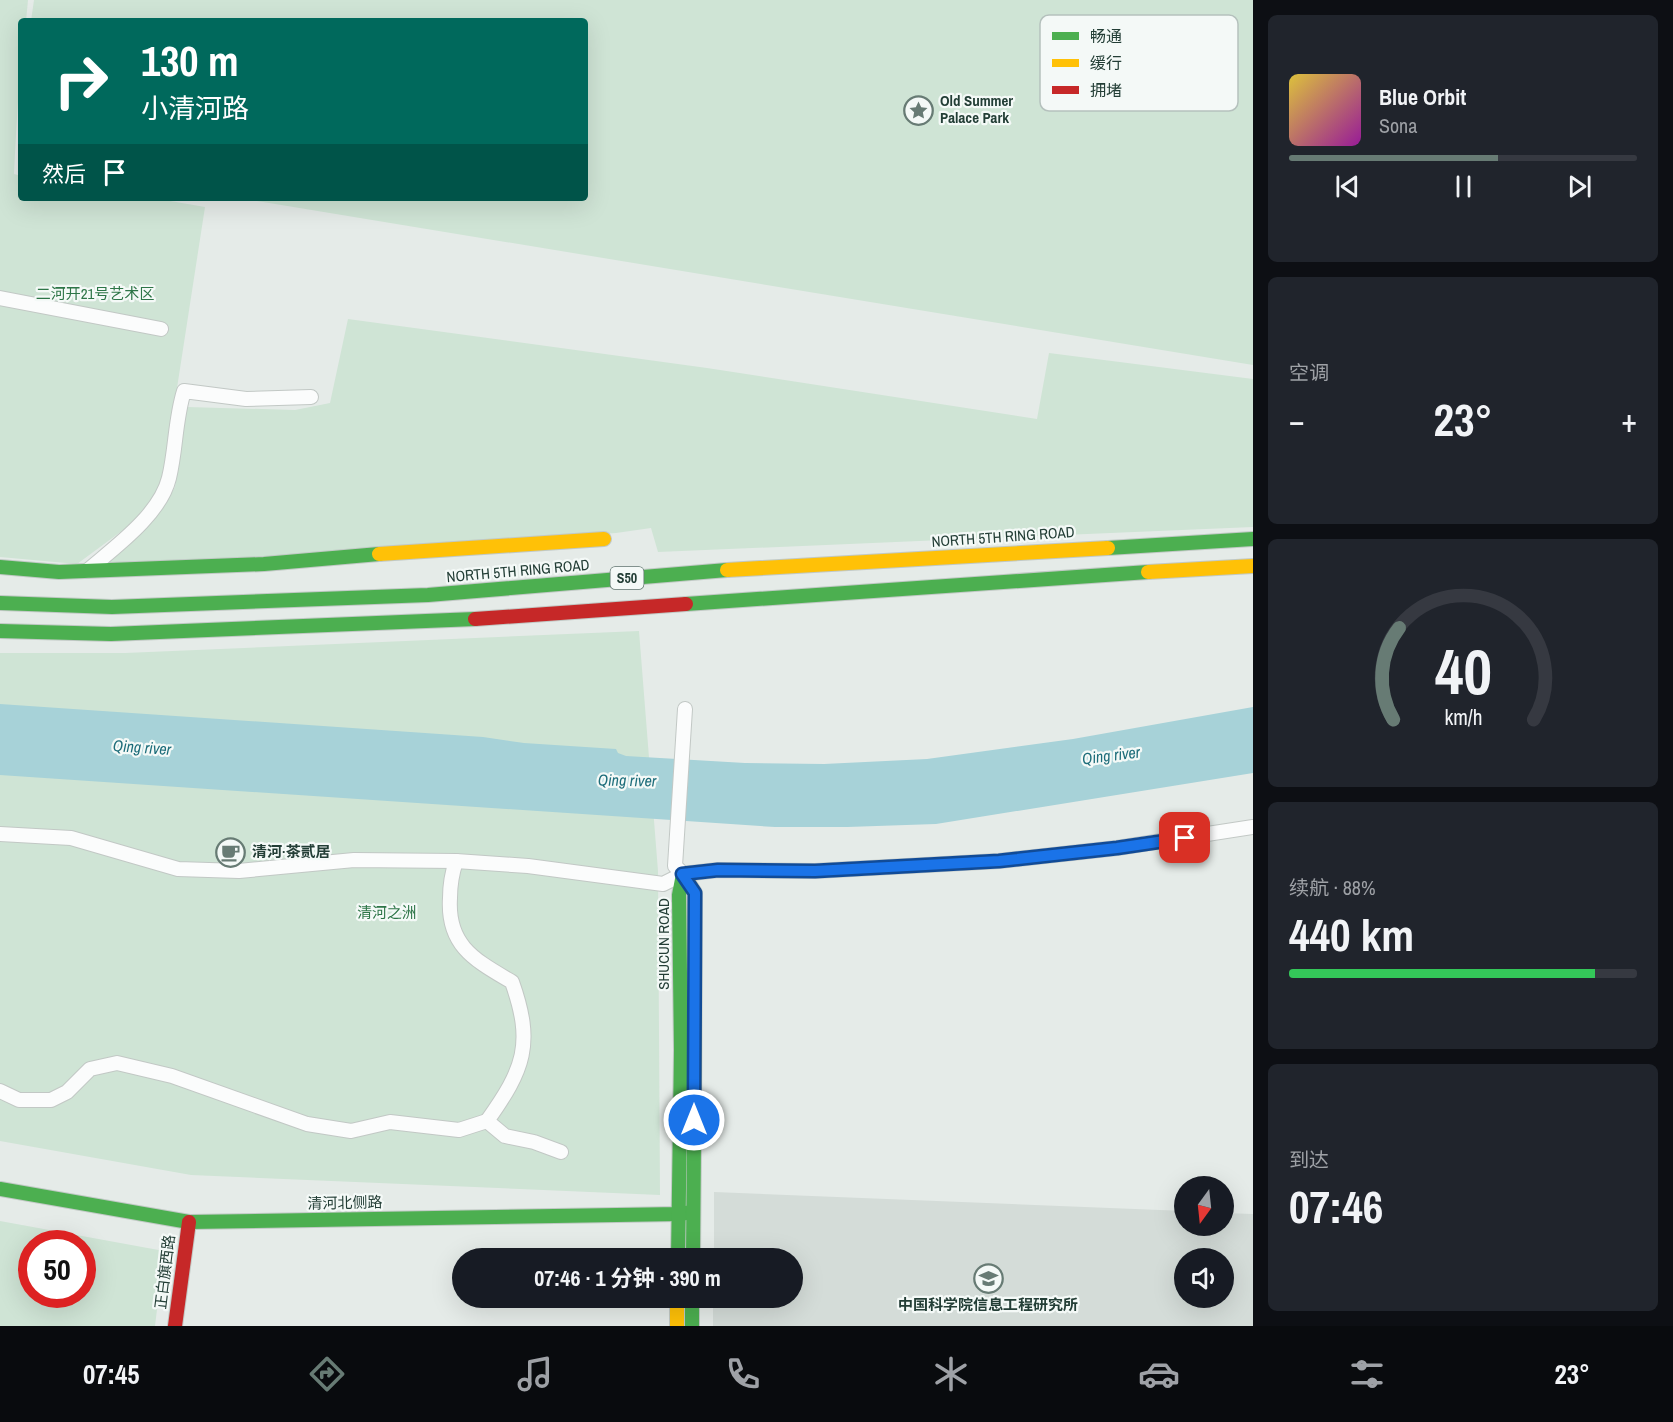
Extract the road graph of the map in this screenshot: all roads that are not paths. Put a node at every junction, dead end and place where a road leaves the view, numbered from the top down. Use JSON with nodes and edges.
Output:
{"nodes":[{"id":1,"x":0,"y":298,"type":"edge"},
{"id":2,"x":161,"y":329,"type":"dead end"},
{"id":3,"x":311,"y":397,"type":"dead end"},
{"id":4,"x":604,"y":539,"type":"dead end"},
{"id":5,"x":1253,"y":539,"type":"edge"},
{"id":6,"x":1253,"y":566,"type":"edge"},
{"id":7,"x":0,"y":567,"type":"edge"},
{"id":8,"x":87,"y":571,"type":"junction"},
{"id":9,"x":0,"y":603,"type":"edge"},
{"id":10,"x":0,"y":631,"type":"edge"},
{"id":11,"x":685,"y":709,"type":"dead end"},
{"id":12,"x":1253,"y":827,"type":"edge"},
{"id":13,"x":0,"y":834,"type":"edge"},
{"id":14,"x":456,"y":861,"type":"junction"},
{"id":15,"x":682,"y":874,"type":"junction"},
{"id":16,"x":0,"y":1091,"type":"edge"},
{"id":17,"x":487,"y":1121,"type":"junction"},
{"id":18,"x":561,"y":1152,"type":"dead end"},
{"id":19,"x":0,"y":1189,"type":"edge"},
{"id":20,"x":693,"y":1212,"type":"junction"},
{"id":21,"x":679,"y":1214,"type":"junction"},
{"id":22,"x":189,"y":1222,"type":"junction"},
{"id":23,"x":678,"y":1248,"type":"edge"},
{"id":24,"x":693,"y":1248,"type":"edge"},
{"id":25,"x":677,"y":1308,"type":"edge"},
{"id":26,"x":692,"y":1308,"type":"edge"},
{"id":27,"x":175,"y":1326,"type":"edge"},
{"id":28,"x":677,"y":1326,"type":"edge"},
{"id":29,"x":692,"y":1326,"type":"edge"}],
"edges":[{"from":1,"to":2,"type":"street"},
{"from":3,"to":8,"type":"street"},
{"from":4,"to":8,"type":"main road"},
{"from":5,"to":9,"type":"main road","name":"NORTH 5TH RING ROAD","number":"S50"},
{"from":6,"to":10,"type":"main road","number":"S50"},
{"from":7,"to":8,"type":"main road"},
{"from":11,"to":15,"type":"street"},
{"from":12,"to":15,"type":"street"},
{"from":13,"to":14,"type":"street"},
{"from":14,"to":15,"type":"street"},
{"from":14,"to":17,"type":"street"},
{"from":15,"to":20,"type":"main road","name":"SHUCUN ROAD"},
{"from":15,"to":21,"type":"main road","name":"SHUCUN ROAD"},
{"from":16,"to":17,"type":"street"},
{"from":17,"to":18,"type":"street"},
{"from":19,"to":22,"type":"main road","name":"清河北侧路"},
{"from":20,"to":21,"type":"main road","name":"清河北侧路"},
{"from":20,"to":24,"type":"main road","name":"SHUCUN ROAD"},
{"from":21,"to":22,"type":"main road","name":"清河北侧路"},
{"from":21,"to":23,"type":"main road","name":"SHUCUN ROAD"},
{"from":22,"to":27,"type":"main road","name":"正白旗西路"},
{"from":25,"to":28,"type":"main road"},
{"from":26,"to":29,"type":"main road"}]}
